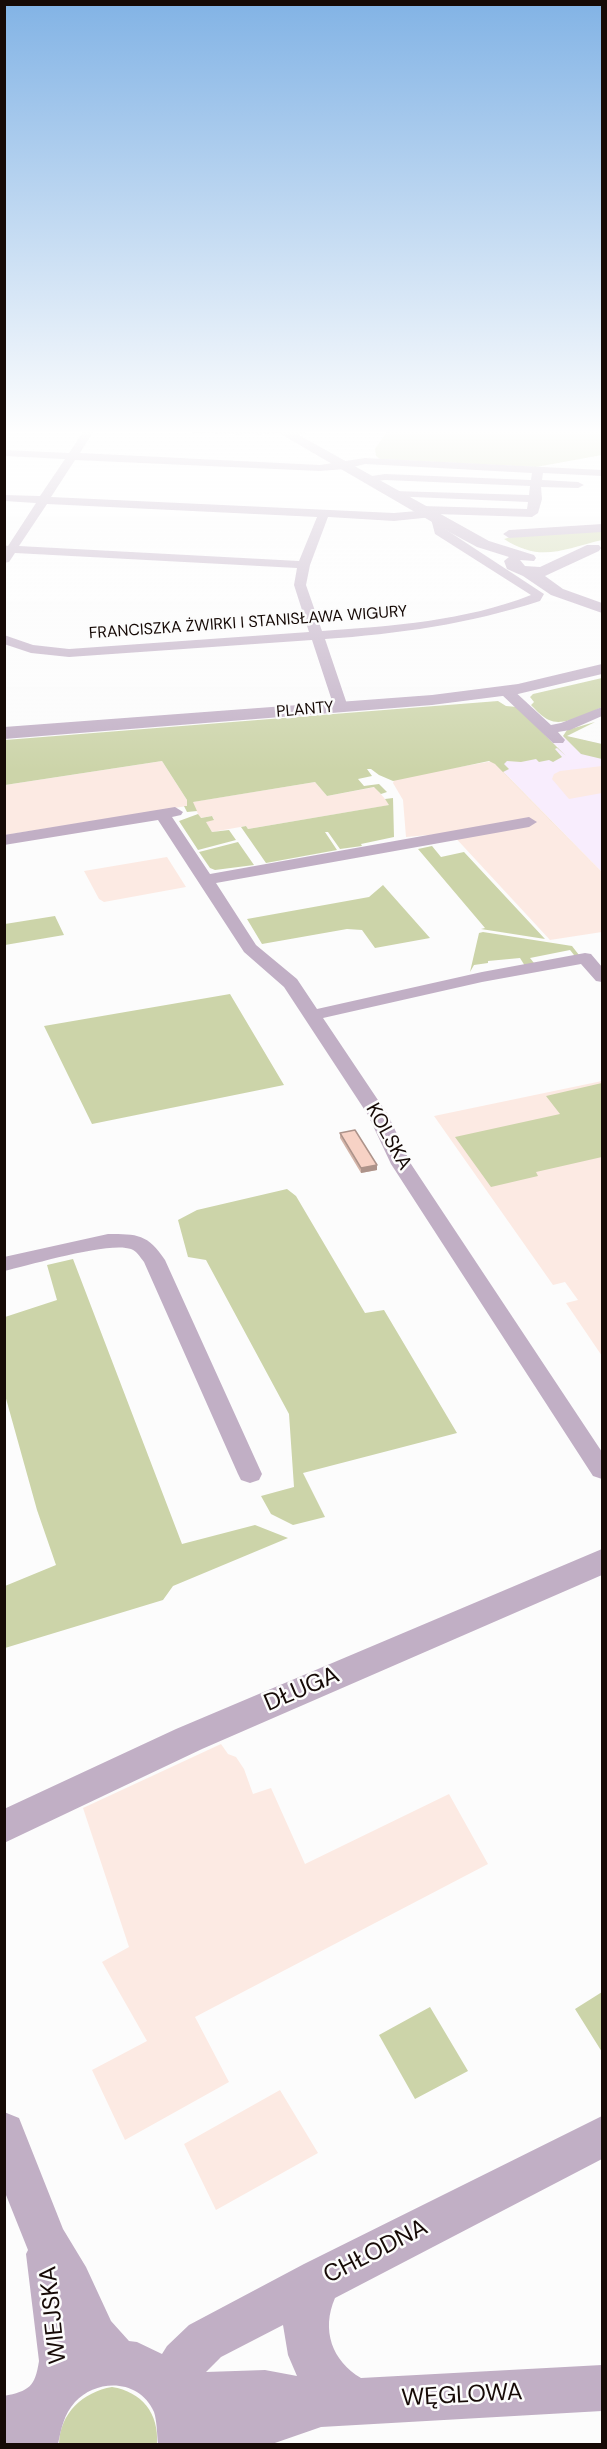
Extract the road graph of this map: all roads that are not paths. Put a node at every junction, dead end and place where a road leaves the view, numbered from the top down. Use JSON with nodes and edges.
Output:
{"nodes":[{"id":1,"x":312,"y":543,"type":"edge"},
{"id":2,"x":458,"y":543,"type":"edge"},
{"id":3,"x":482,"y":543,"type":"edge"},
{"id":4,"x":598,"y":547,"type":"edge"},
{"id":5,"x":7,"y":552,"type":"edge"},
{"id":6,"x":304,"y":565,"type":"junction"},
{"id":7,"x":534,"y":565,"type":"junction"},
{"id":8,"x":603,"y":608,"type":"edge"},
{"id":9,"x":316,"y":636,"type":"junction"},
{"id":10,"x":4,"y":639,"type":"edge"},
{"id":11,"x":603,"y":669,"type":"edge"},
{"id":12,"x":506,"y":691,"type":"junction"},
{"id":13,"x":341,"y":707,"type":"junction"},
{"id":14,"x":603,"y":711,"type":"edge"},
{"id":15,"x":4,"y":733,"type":"edge"},
{"id":16,"x":529,"y":822,"type":"dead end"},
{"id":17,"x":4,"y":840,"type":"edge"},
{"id":18,"x":206,"y":880,"type":"junction"},
{"id":19,"x":603,"y":977,"type":"edge"},
{"id":20,"x":313,"y":1016,"type":"junction"},
{"id":21,"x":4,"y":1264,"type":"edge"},
{"id":22,"x":603,"y":1470,"type":"edge"},
{"id":23,"x":250,"y":1474,"type":"dead end"},
{"id":24,"x":603,"y":1561,"type":"edge"},
{"id":25,"x":4,"y":1827,"type":"edge"},
{"id":26,"x":4,"y":2133,"type":"edge"},
{"id":27,"x":603,"y":2137,"type":"edge"},
{"id":28,"x":47,"y":2243,"type":"junction"},
{"id":29,"x":320,"y":2280,"type":"junction"},
{"id":30,"x":116,"y":2361,"type":"junction"},
{"id":31,"x":603,"y":2388,"type":"edge"},
{"id":32,"x":171,"y":2393,"type":"junction"},
{"id":33,"x":341,"y":2403,"type":"junction"},
{"id":34,"x":36,"y":2414,"type":"edge"},
{"id":35,"x":182,"y":2445,"type":"edge"},
{"id":36,"x":200,"y":2445,"type":"edge"}],
"edges":[{"from":1,"to":6,"type":"street"},
{"from":2,"to":9,"type":"street","name":"FRANCISZKA ŻWIRKI I STANISŁAWA WIGURY"},
{"from":3,"to":7,"type":"street"},
{"from":4,"to":7,"type":"street"},
{"from":5,"to":6,"type":"street"},
{"from":6,"to":9,"type":"street"},
{"from":7,"to":8,"type":"street"},
{"from":9,"to":10,"type":"street","name":"FRANCISZKA ŻWIRKI I STANISŁAWA WIGURY"},
{"from":9,"to":13,"type":"street"},
{"from":11,"to":12,"type":"street","name":"PLANTY"},
{"from":12,"to":13,"type":"street","name":"PLANTY"},
{"from":12,"to":14,"type":"street"},
{"from":13,"to":15,"type":"street","name":"PLANTY"},
{"from":16,"to":18,"type":"street"},
{"from":17,"to":18,"type":"street","name":"KOLSKA"},
{"from":18,"to":20,"type":"street","name":"KOLSKA"},
{"from":19,"to":20,"type":"street"},
{"from":20,"to":22,"type":"street","name":"KOLSKA"},
{"from":21,"to":23,"type":"street"},
{"from":24,"to":25,"type":"street","name":"DŁUGA"},
{"from":26,"to":28,"type":"street","name":"WIEJSKA"},
{"from":27,"to":29,"type":"street","name":"CHŁODNA"},
{"from":28,"to":30,"type":"street","name":"WIEJSKA"},
{"from":28,"to":34,"type":"street","name":"WIEJSKA"},
{"from":29,"to":32,"type":"street","name":"CHŁODNA"},
{"from":29,"to":33,"type":"street"},
{"from":30,"to":32,"type":"street"},
{"from":30,"to":34,"type":"street"},
{"from":31,"to":33,"type":"street","name":"WĘGLOWA"},
{"from":32,"to":33,"type":"street","name":"WĘGLOWA"},
{"from":32,"to":35,"type":"street"},
{"from":33,"to":36,"type":"street","name":"WĘGLOWA"}]}
